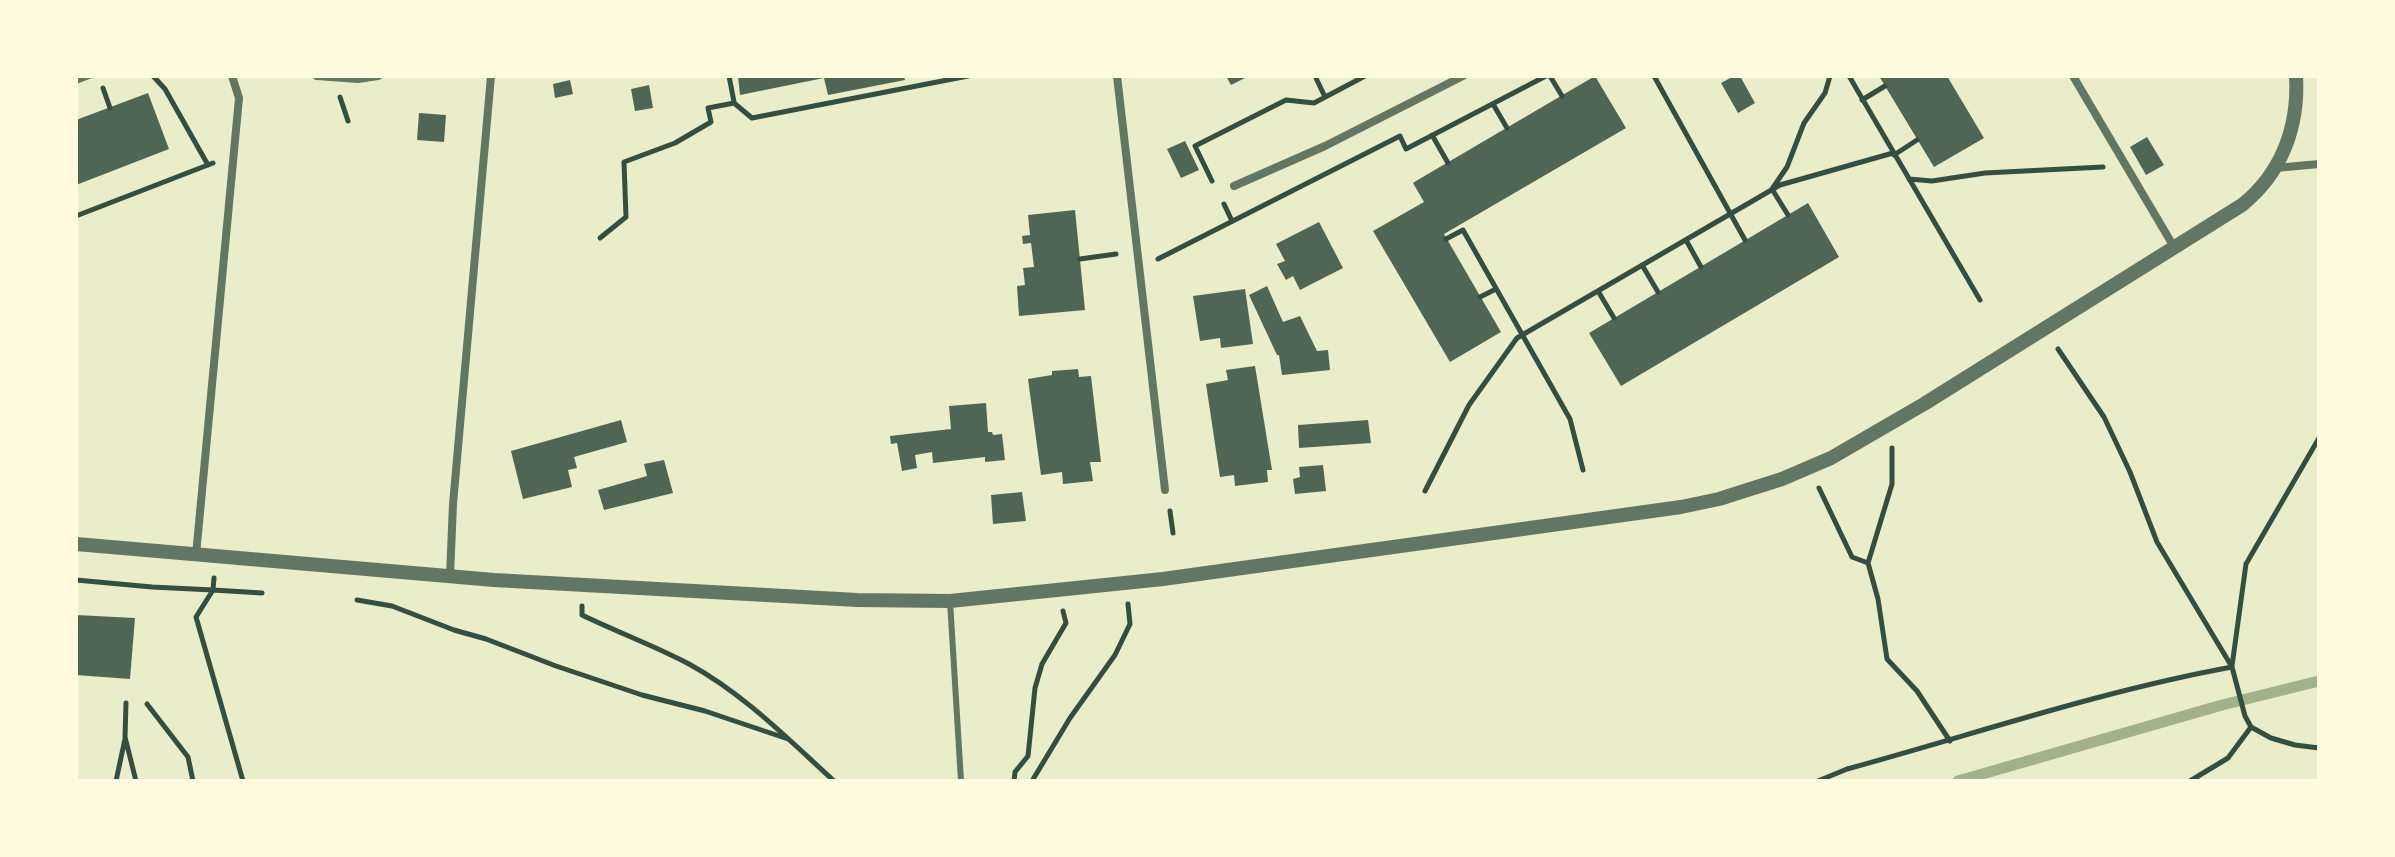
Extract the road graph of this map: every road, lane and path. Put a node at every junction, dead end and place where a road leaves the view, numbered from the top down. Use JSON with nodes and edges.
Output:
{"nodes":[{"id":1,"x":89,"y":76,"type":"edge"},
{"id":2,"x":153,"y":76,"type":"edge"},
{"id":3,"x":232,"y":76,"type":"edge"},
{"id":4,"x":317,"y":76,"type":"edge"},
{"id":5,"x":378,"y":76,"type":"edge"},
{"id":6,"x":491,"y":76,"type":"edge"},
{"id":7,"x":729,"y":76,"type":"edge"},
{"id":8,"x":968,"y":76,"type":"edge"},
{"id":9,"x":1117,"y":76,"type":"edge"},
{"id":10,"x":1315,"y":76,"type":"edge"},
{"id":11,"x":1365,"y":76,"type":"edge"},
{"id":12,"x":1463,"y":76,"type":"edge"},
{"id":13,"x":1548,"y":76,"type":"edge"},
{"id":14,"x":1654,"y":76,"type":"edge"},
{"id":15,"x":1830,"y":76,"type":"edge"},
{"id":16,"x":1849,"y":76,"type":"edge"},
{"id":17,"x":2073,"y":76,"type":"edge"},
{"id":18,"x":2296,"y":76,"type":"edge"},
{"id":19,"x":76,"y":81,"type":"edge"},
{"id":20,"x":1885,"y":86,"type":"dead end"},
{"id":21,"x":1562,"y":96,"type":"dead end"},
{"id":22,"x":1325,"y":97,"type":"junction"},
{"id":23,"x":1862,"y":100,"type":"junction"},
{"id":24,"x":734,"y":102,"type":"dead end"},
{"id":25,"x":1493,"y":104,"type":"junction"},
{"id":26,"x":1507,"y":128,"type":"dead end"},
{"id":27,"x":1432,"y":135,"type":"junction"},
{"id":28,"x":1917,"y":140,"type":"dead end"},
{"id":29,"x":1893,"y":154,"type":"junction"},
{"id":30,"x":1448,"y":163,"type":"dead end"},
{"id":31,"x":2319,"y":164,"type":"edge"},
{"id":32,"x":2128,"y":168,"type":"junction"},
{"id":33,"x":2276,"y":168,"type":"junction"},
{"id":34,"x":1908,"y":179,"type":"junction"},
{"id":35,"x":1213,"y":184,"type":"dead end"},
{"id":36,"x":1234,"y":186,"type":"dead end"},
{"id":37,"x":1772,"y":189,"type":"junction"},
{"id":38,"x":1219,"y":196,"type":"dead end"},
{"id":39,"x":1730,"y":214,"type":"junction"},
{"id":40,"x":1788,"y":215,"type":"dead end"},
{"id":41,"x":76,"y":216,"type":"edge"},
{"id":42,"x":1232,"y":221,"type":"junction"},
{"id":43,"x":600,"y":238,"type":"dead end"},
{"id":44,"x":1446,"y":239,"type":"dead end"},
{"id":45,"x":1686,"y":240,"type":"junction"},
{"id":46,"x":1745,"y":240,"type":"dead end"},
{"id":47,"x":2174,"y":247,"type":"junction"},
{"id":48,"x":1137,"y":251,"type":"junction"},
{"id":49,"x":1080,"y":259,"type":"dead end"},
{"id":50,"x":1642,"y":265,"type":"junction"},
{"id":51,"x":1701,"y":267,"type":"dead end"},
{"id":52,"x":1139,"y":268,"type":"junction"},
{"id":53,"x":1496,"y":289,"type":"junction"},
{"id":54,"x":1598,"y":291,"type":"junction"},
{"id":55,"x":1658,"y":292,"type":"dead end"},
{"id":56,"x":1480,"y":297,"type":"dead end"},
{"id":57,"x":1980,"y":300,"type":"dead end"},
{"id":58,"x":1614,"y":318,"type":"dead end"},
{"id":59,"x":2044,"y":329,"type":"junction"},
{"id":60,"x":1522,"y":334,"type":"junction"},
{"id":61,"x":1883,"y":427,"type":"junction"},
{"id":62,"x":2319,"y":438,"type":"edge"},
{"id":63,"x":1810,"y":469,"type":"junction"},
{"id":64,"x":1583,"y":470,"type":"dead end"},
{"id":65,"x":1165,"y":490,"type":"dead end"},
{"id":66,"x":1425,"y":491,"type":"dead end"},
{"id":67,"x":1171,"y":515,"type":"dead end"},
{"id":68,"x":1173,"y":533,"type":"dead end"},
{"id":69,"x":76,"y":544,"type":"edge"},
{"id":70,"x":196,"y":555,"type":"junction"},
{"id":71,"x":1868,"y":563,"type":"junction"},
{"id":72,"x":450,"y":576,"type":"junction"},
{"id":73,"x":76,"y":580,"type":"edge"},
{"id":74,"x":1126,"y":583,"type":"junction"},
{"id":75,"x":581,"y":585,"type":"junction"},
{"id":76,"x":1059,"y":590,"type":"junction"},
{"id":77,"x":357,"y":600,"type":"dead end"},
{"id":78,"x":950,"y":601,"type":"junction"},
{"id":79,"x":2232,"y":667,"type":"junction"},
{"id":80,"x":126,"y":703,"type":"dead end"},
{"id":81,"x":147,"y":704,"type":"dead end"},
{"id":82,"x":2251,"y":727,"type":"junction"},
{"id":83,"x":125,"y":737,"type":"junction"},
{"id":84,"x":788,"y":739,"type":"junction"},
{"id":85,"x":1950,"y":741,"type":"junction"},
{"id":86,"x":2319,"y":748,"type":"edge"},
{"id":87,"x":116,"y":781,"type":"edge"},
{"id":88,"x":136,"y":781,"type":"edge"},
{"id":89,"x":193,"y":781,"type":"edge"},
{"id":90,"x":243,"y":781,"type":"edge"},
{"id":91,"x":834,"y":781,"type":"edge"},
{"id":92,"x":961,"y":781,"type":"edge"},
{"id":93,"x":1014,"y":781,"type":"edge"},
{"id":94,"x":1032,"y":781,"type":"edge"},
{"id":95,"x":1818,"y":781,"type":"edge"},
{"id":96,"x":2190,"y":781,"type":"edge"}],
"edges":[{"from":1,"to":19,"type":"lane"},
{"from":2,"to":41,"type":"path"},
{"from":3,"to":70,"type":"street"},
{"from":4,"to":5,"type":"street"},
{"from":6,"to":72,"type":"street"},
{"from":7,"to":24,"type":"path"},
{"from":8,"to":43,"type":"path"},
{"from":9,"to":48,"type":"street"},
{"from":10,"to":22,"type":"path"},
{"from":11,"to":22,"type":"path"},
{"from":12,"to":36,"type":"street"},
{"from":13,"to":21,"type":"path"},
{"from":13,"to":25,"type":"path"},
{"from":14,"to":39,"type":"path"},
{"from":15,"to":37,"type":"path"},
{"from":16,"to":23,"type":"path"},
{"from":17,"to":32,"type":"street"},
{"from":18,"to":33,"type":"street"},
{"from":20,"to":23,"type":"path"},
{"from":22,"to":35,"type":"path"},
{"from":23,"to":29,"type":"path"},
{"from":25,"to":26,"type":"path"},
{"from":25,"to":27,"type":"path"},
{"from":27,"to":30,"type":"path"},
{"from":27,"to":42,"type":"path"},
{"from":28,"to":29,"type":"path"},
{"from":29,"to":34,"type":"path"},
{"from":29,"to":37,"type":"path"},
{"from":31,"to":33,"type":"street"},
{"from":32,"to":34,"type":"path"},
{"from":32,"to":47,"type":"street"},
{"from":33,"to":47,"type":"street"},
{"from":34,"to":57,"type":"path"},
{"from":37,"to":39,"type":"path"},
{"from":37,"to":40,"type":"path"},
{"from":38,"to":42,"type":"path"},
{"from":39,"to":45,"type":"path"},
{"from":39,"to":46,"type":"path"},
{"from":42,"to":52,"type":"path"},
{"from":44,"to":53,"type":"path"},
{"from":45,"to":50,"type":"path"},
{"from":45,"to":51,"type":"path"},
{"from":47,"to":59,"type":"street"},
{"from":48,"to":49,"type":"path"},
{"from":48,"to":52,"type":"street"},
{"from":50,"to":54,"type":"path"},
{"from":50,"to":55,"type":"path"},
{"from":52,"to":65,"type":"street"},
{"from":53,"to":56,"type":"path"},
{"from":53,"to":60,"type":"path"},
{"from":54,"to":58,"type":"path"},
{"from":54,"to":60,"type":"path"},
{"from":59,"to":61,"type":"street"},
{"from":59,"to":79,"type":"path"},
{"from":60,"to":64,"type":"path"},
{"from":60,"to":66,"type":"path"},
{"from":61,"to":63,"type":"street"},
{"from":61,"to":71,"type":"path"},
{"from":62,"to":79,"type":"path"},
{"from":63,"to":71,"type":"path"},
{"from":63,"to":74,"type":"street"},
{"from":67,"to":68,"type":"path"},
{"from":69,"to":70,"type":"street"},
{"from":70,"to":72,"type":"street"},
{"from":71,"to":85,"type":"path"},
{"from":72,"to":75,"type":"street"},
{"from":73,"to":90,"type":"path"},
{"from":74,"to":76,"type":"street"},
{"from":74,"to":94,"type":"path"},
{"from":75,"to":78,"type":"street"},
{"from":75,"to":84,"type":"path"},
{"from":76,"to":78,"type":"street"},
{"from":76,"to":93,"type":"path"},
{"from":77,"to":84,"type":"path"},
{"from":78,"to":92,"type":"lane"},
{"from":79,"to":82,"type":"path"},
{"from":79,"to":85,"type":"path"},
{"from":80,"to":83,"type":"path"},
{"from":81,"to":89,"type":"path"},
{"from":82,"to":86,"type":"path"},
{"from":82,"to":96,"type":"path"},
{"from":83,"to":87,"type":"path"},
{"from":83,"to":88,"type":"path"},
{"from":84,"to":91,"type":"path"},
{"from":85,"to":95,"type":"path"}]}
